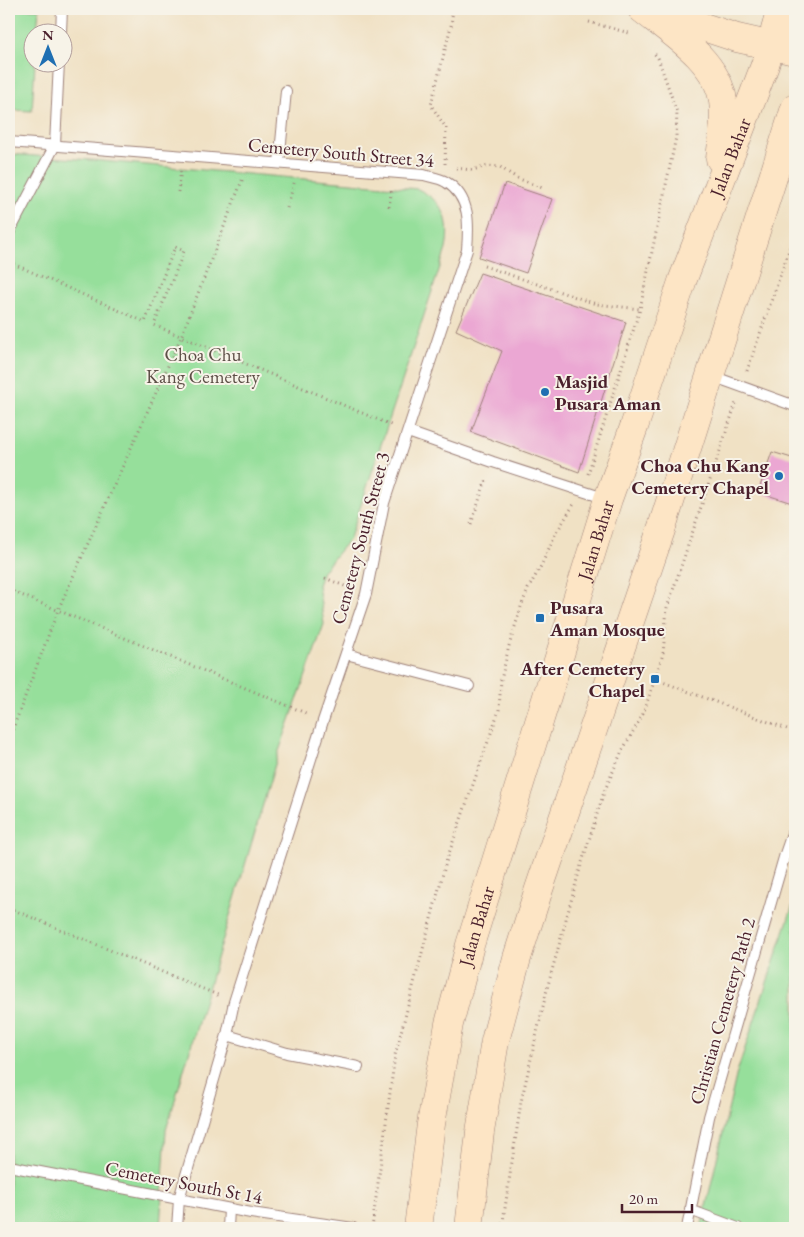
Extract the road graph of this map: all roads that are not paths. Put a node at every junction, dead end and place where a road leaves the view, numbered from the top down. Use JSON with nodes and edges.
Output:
{"nodes":[{"id":1,"x":62,"y":9,"type":"edge"},
{"id":2,"x":642,"y":9,"type":"edge"},
{"id":3,"x":650,"y":9,"type":"edge"},
{"id":4,"x":780,"y":9,"type":"edge"},
{"id":5,"x":61,"y":22,"type":"edge"},
{"id":6,"x":783,"y":48,"type":"edge"},
{"id":7,"x":59,"y":72,"type":"edge"},
{"id":8,"x":286,"y":91,"type":"dead end"},
{"id":9,"x":795,"y":108,"type":"edge"},
{"id":10,"x":9,"y":142,"type":"edge"},
{"id":11,"x":55,"y":145,"type":"junction"},
{"id":12,"x":795,"y":154,"type":"edge"},
{"id":13,"x":279,"y":164,"type":"junction"},
{"id":14,"x":775,"y":173,"type":"junction"},
{"id":15,"x":717,"y":195,"type":"junction"},
{"id":16,"x":9,"y":233,"type":"edge"},
{"id":17,"x":710,"y":375,"type":"junction"},
{"id":18,"x":795,"y":406,"type":"edge"},
{"id":19,"x":408,"y":432,"type":"junction"},
{"id":20,"x":608,"y":499,"type":"junction"},
{"id":21,"x":346,"y":654,"type":"junction"},
{"id":22,"x":469,"y":686,"type":"dead end"},
{"id":23,"x":795,"y":825,"type":"edge"},
{"id":24,"x":227,"y":1034,"type":"junction"},
{"id":25,"x":358,"y":1067,"type":"dead end"},
{"id":26,"x":9,"y":1166,"type":"edge"},
{"id":27,"x":179,"y":1199,"type":"junction"},
{"id":28,"x":229,"y":1209,"type":"junction"},
{"id":29,"x":690,"y":1210,"type":"junction"},
{"id":30,"x":177,"y":1228,"type":"edge"},
{"id":31,"x":228,"y":1228,"type":"edge"},
{"id":32,"x":353,"y":1228,"type":"edge"},
{"id":33,"x":418,"y":1228,"type":"edge"},
{"id":34,"x":469,"y":1228,"type":"edge"},
{"id":35,"x":687,"y":1228,"type":"edge"},
{"id":36,"x":738,"y":1228,"type":"edge"}],
"edges":[{"from":1,"to":5,"type":"lane"},
{"from":2,"to":15,"type":"main road"},
{"from":3,"to":6,"type":"main road"},
{"from":4,"to":6,"type":"main road","name":"Jalan Bahar"},
{"from":6,"to":15,"type":"main road","name":"Jalan Bahar"},
{"from":7,"to":11,"type":"lane"},
{"from":8,"to":13,"type":"lane"},
{"from":9,"to":14,"type":"main road"},
{"from":10,"to":11,"type":"lane","name":"Cemetery South Street 34"},
{"from":11,"to":13,"type":"lane","name":"Cemetery South Street 34"},
{"from":11,"to":16,"type":"lane"},
{"from":12,"to":14,"type":"main road"},
{"from":13,"to":19,"type":"lane","name":"Cemetery South Street 34"},
{"from":14,"to":17,"type":"main road"},
{"from":15,"to":20,"type":"main road","name":"Jalan Bahar"},
{"from":17,"to":18,"type":"lane"},
{"from":17,"to":34,"type":"main road"},
{"from":19,"to":20,"type":"lane"},
{"from":19,"to":21,"type":"lane","name":"Cemetery South Street 3"},
{"from":20,"to":33,"type":"main road","name":"Jalan Bahar"},
{"from":21,"to":22,"type":"lane"},
{"from":21,"to":24,"type":"lane","name":"Cemetery South Street 3"},
{"from":23,"to":29,"type":"lane","name":"Christian Cemetery Path 2"},
{"from":24,"to":25,"type":"lane"},
{"from":24,"to":27,"type":"lane","name":"Cemetery South Street 3"},
{"from":26,"to":27,"type":"lane","name":"Cemetery South St 14"},
{"from":27,"to":28,"type":"lane","name":"Cemetery South St 14"},
{"from":27,"to":30,"type":"lane","name":"Cemetery South Street 3"},
{"from":28,"to":31,"type":"lane"},
{"from":28,"to":32,"type":"lane","name":"Cemetery South St 14"},
{"from":29,"to":35,"type":"lane","name":"Christian Cemetery Path 2"},
{"from":29,"to":36,"type":"lane"}]}
